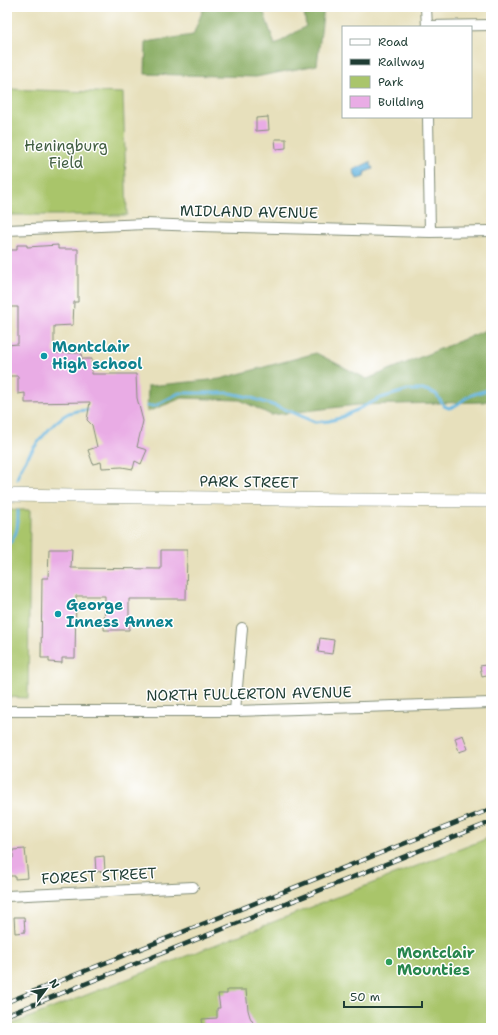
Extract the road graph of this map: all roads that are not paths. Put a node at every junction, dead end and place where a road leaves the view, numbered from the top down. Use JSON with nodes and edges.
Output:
{"nodes":[{"id":1,"x":426,"y":7,"type":"edge"},
{"id":2,"x":491,"y":25,"type":"edge"},
{"id":3,"x":427,"y":26,"type":"edge"},
{"id":4,"x":459,"y":26,"type":"edge"},
{"id":5,"x":428,"y":118,"type":"edge"},
{"id":6,"x":7,"y":230,"type":"edge"},
{"id":7,"x":491,"y":231,"type":"edge"},
{"id":8,"x":430,"y":232,"type":"junction"},
{"id":9,"x":7,"y":494,"type":"edge"},
{"id":10,"x":491,"y":500,"type":"edge"},
{"id":11,"x":242,"y":628,"type":"dead end"},
{"id":12,"x":491,"y":703,"type":"edge"},
{"id":13,"x":7,"y":711,"type":"edge"},
{"id":14,"x":235,"y":711,"type":"junction"},
{"id":15,"x":192,"y":887,"type":"dead end"},
{"id":16,"x":7,"y":896,"type":"edge"}],
"edges":[{"from":1,"to":3,"type":"street"},
{"from":2,"to":4,"type":"street"},
{"from":5,"to":8,"type":"street"},
{"from":6,"to":8,"type":"street","name":"MIDLAND AVENUE"},
{"from":7,"to":8,"type":"street","name":"MIDLAND AVENUE"},
{"from":9,"to":10,"type":"street","name":"PARK STREET"},
{"from":11,"to":14,"type":"street"},
{"from":12,"to":14,"type":"street","name":"NORTH FULLERTON AVENUE"},
{"from":13,"to":14,"type":"street","name":"NORTH FULLERTON AVENUE"},
{"from":15,"to":16,"type":"street","name":"FOREST STREET"}]}
